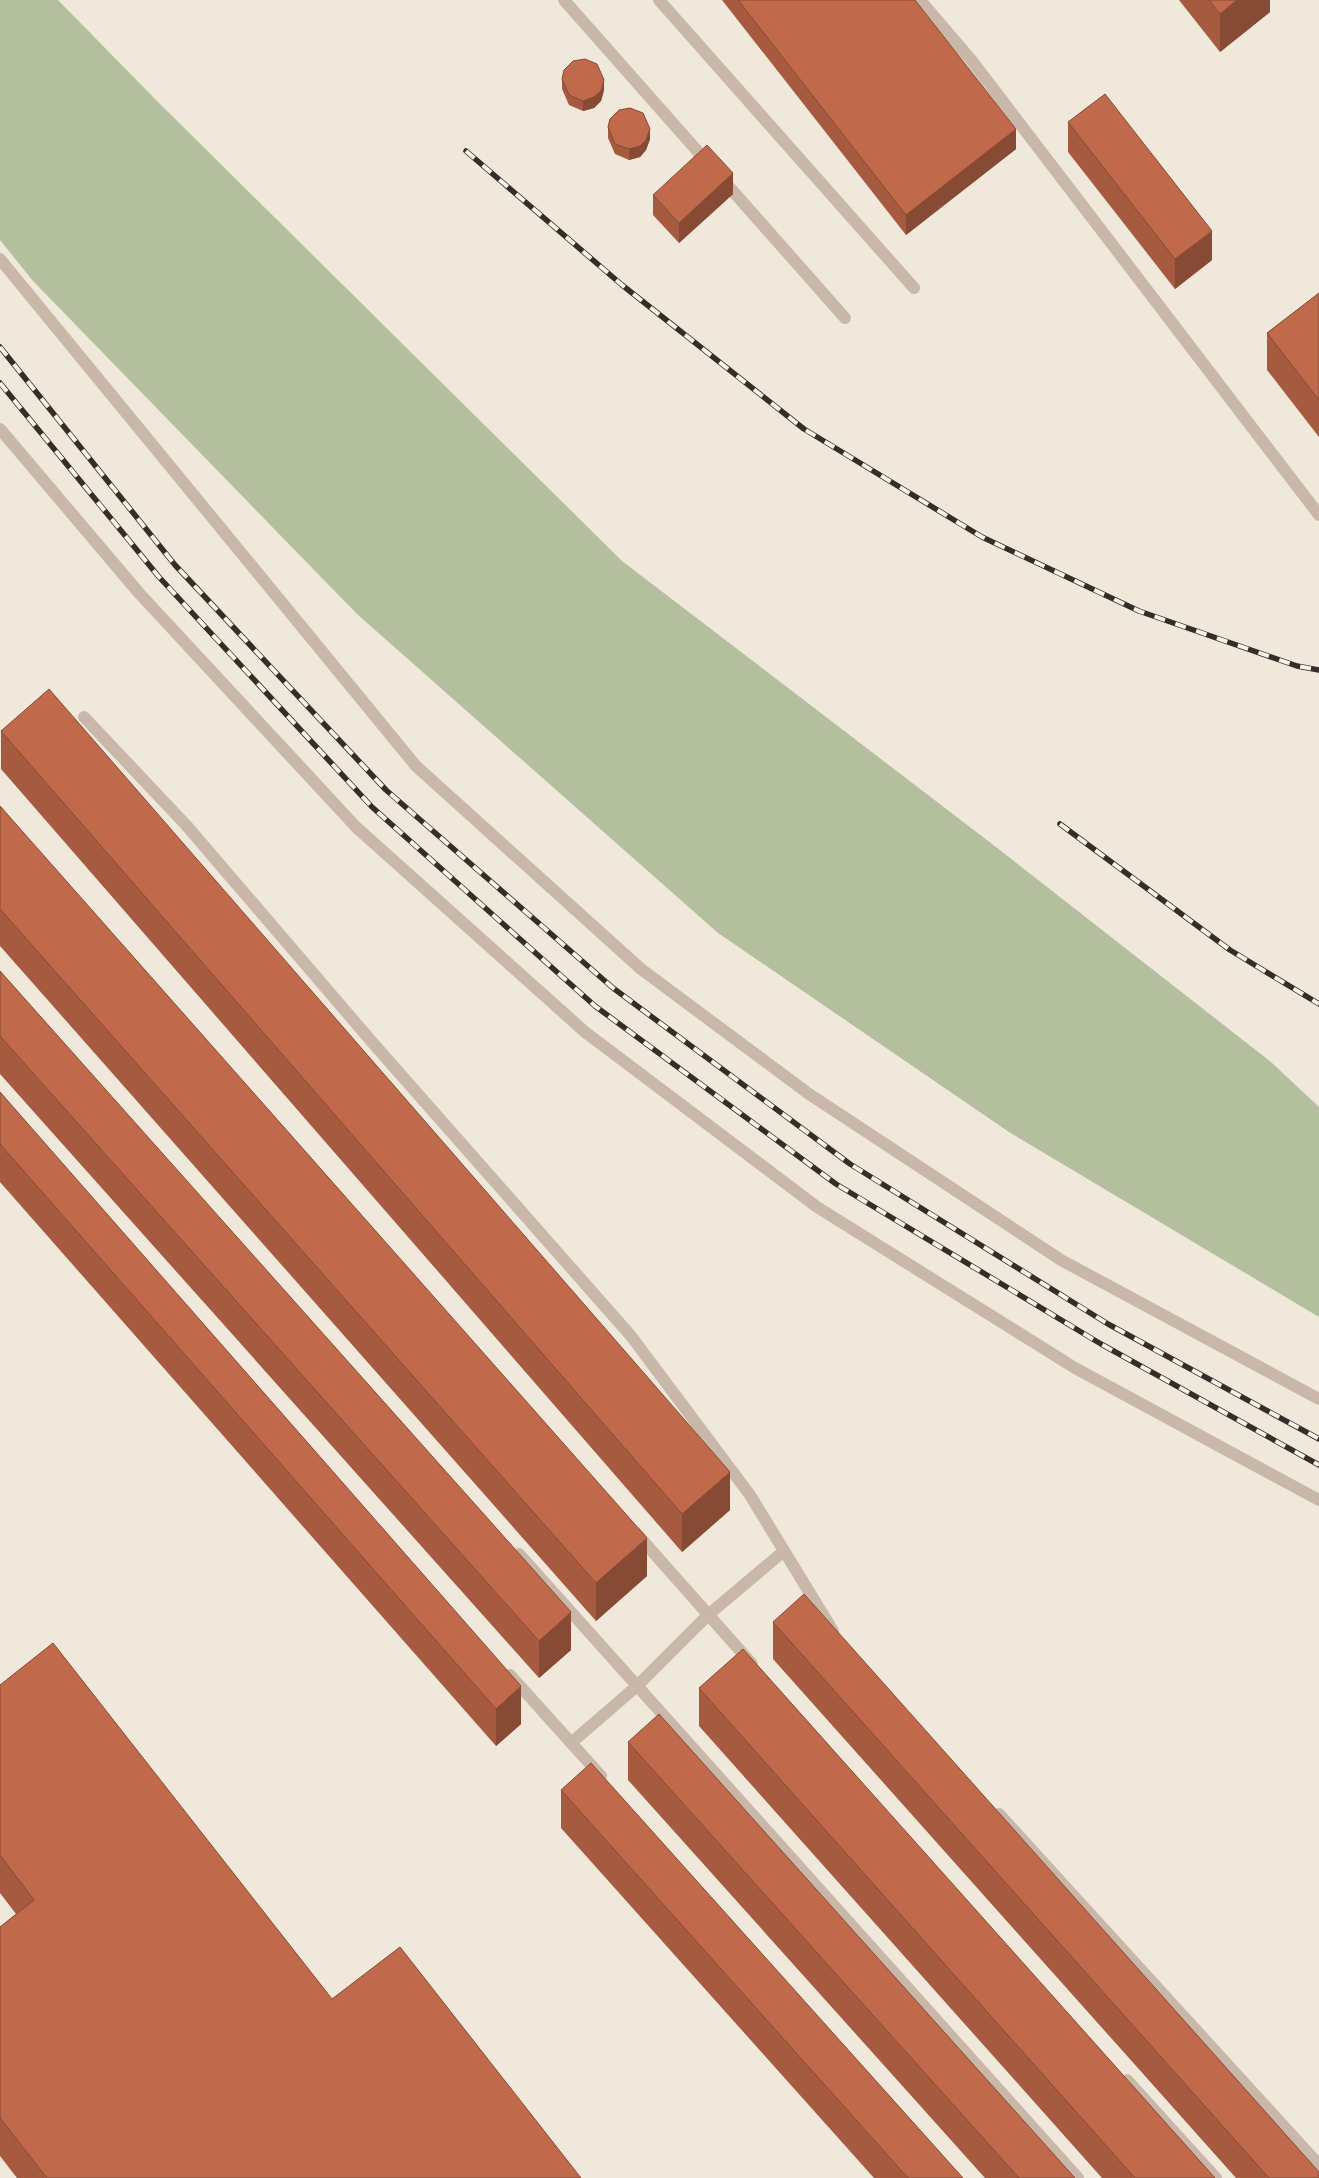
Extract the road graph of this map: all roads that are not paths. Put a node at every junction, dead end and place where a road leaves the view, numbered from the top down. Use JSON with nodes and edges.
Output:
{"nodes":[{"id":1,"x":564,"y":0,"type":"edge"},
{"id":2,"x":659,"y":0,"type":"edge"},
{"id":3,"x":920,"y":0,"type":"edge"},
{"id":4,"x":0,"y":259,"type":"edge"},
{"id":5,"x":914,"y":288,"type":"dead end"},
{"id":6,"x":846,"y":318,"type":"dead end"},
{"id":7,"x":0,"y":429,"type":"edge"},
{"id":8,"x":1319,"y":515,"type":"edge"},
{"id":9,"x":84,"y":717,"type":"dead end"},
{"id":10,"x":1319,"y":1399,"type":"edge"},
{"id":11,"x":1319,"y":1500,"type":"edge"},
{"id":12,"x":630,"y":1526,"type":"edge"},
{"id":13,"x":511,"y":1545,"type":"edge"},
{"id":14,"x":784,"y":1551,"type":"junction"},
{"id":15,"x":708,"y":1615,"type":"junction"},
{"id":16,"x":845,"y":1644,"type":"edge"},
{"id":17,"x":498,"y":1662,"type":"edge"},
{"id":18,"x":762,"y":1674,"type":"edge"},
{"id":19,"x":637,"y":1686,"type":"junction"},
{"id":20,"x":571,"y":1743,"type":"junction"},
{"id":21,"x":611,"y":1788,"type":"edge"},
{"id":22,"x":992,"y":1805,"type":"edge"},
{"id":23,"x":1116,"y":2067,"type":"edge"},
{"id":24,"x":1319,"y":2165,"type":"edge"},
{"id":25,"x":1078,"y":2178,"type":"edge"},
{"id":26,"x":1216,"y":2178,"type":"edge"}],
"edges":[{"from":1,"to":6,"type":"lane"},
{"from":2,"to":5,"type":"lane"},
{"from":3,"to":8,"type":"lane"},
{"from":4,"to":10,"type":"lane"},
{"from":7,"to":11,"type":"lane"},
{"from":9,"to":14,"type":"lane"},
{"from":12,"to":15,"type":"lane"},
{"from":13,"to":19,"type":"lane"},
{"from":14,"to":15,"type":"lane"},
{"from":14,"to":16,"type":"lane"},
{"from":15,"to":18,"type":"lane"},
{"from":15,"to":19,"type":"lane"},
{"from":17,"to":20,"type":"lane"},
{"from":19,"to":20,"type":"lane"},
{"from":19,"to":25,"type":"lane"},
{"from":20,"to":21,"type":"lane"},
{"from":22,"to":24,"type":"lane"},
{"from":23,"to":26,"type":"lane"}]}
